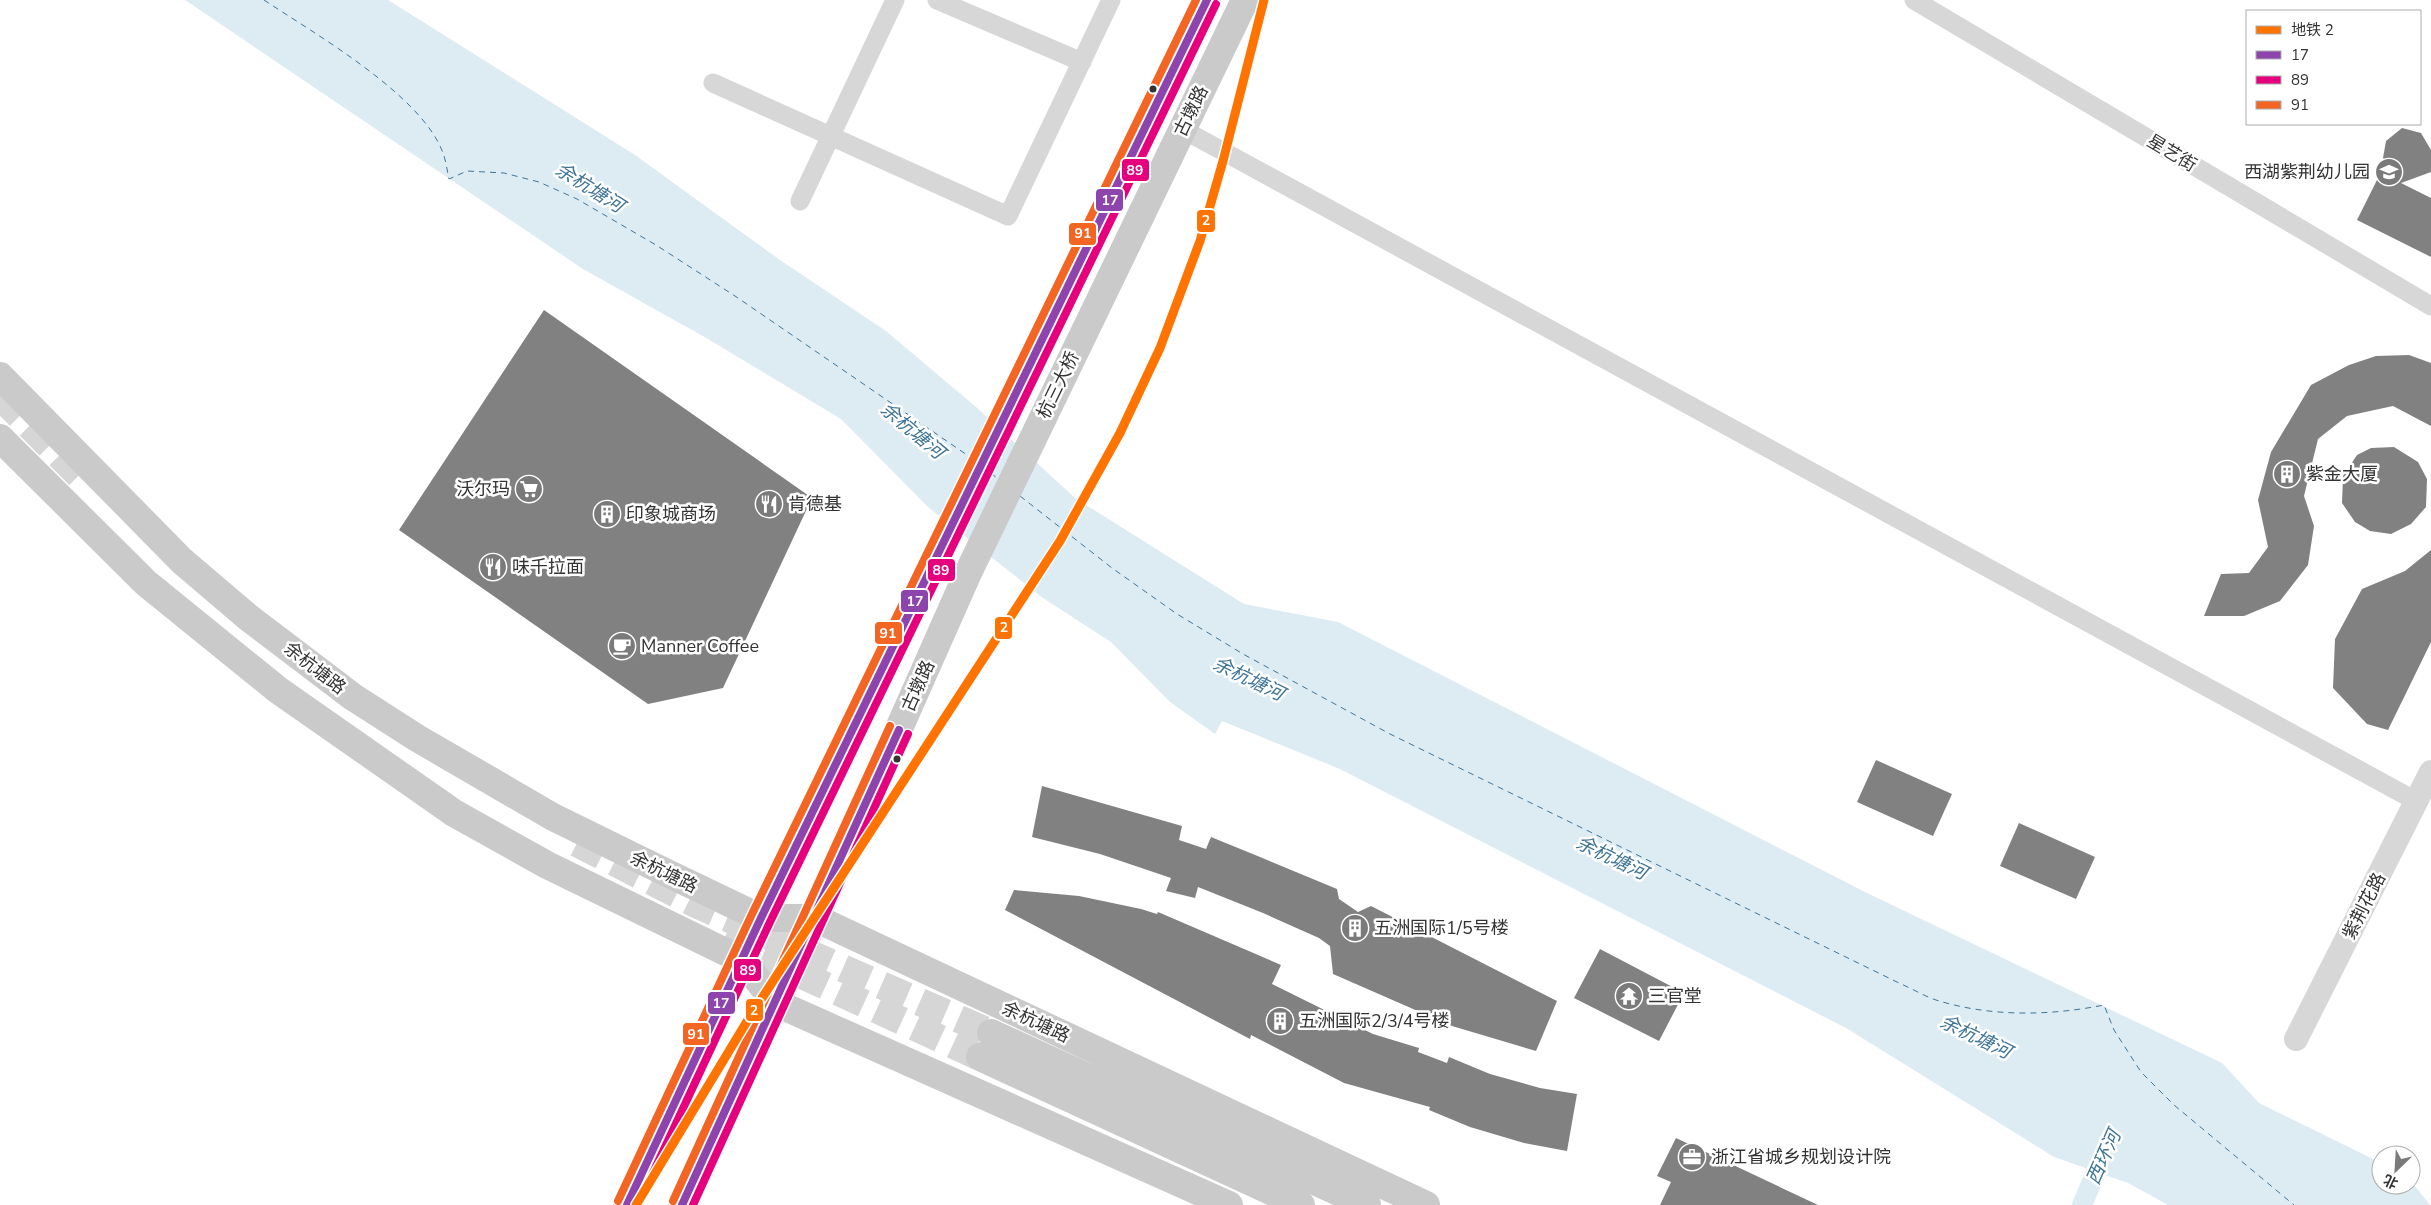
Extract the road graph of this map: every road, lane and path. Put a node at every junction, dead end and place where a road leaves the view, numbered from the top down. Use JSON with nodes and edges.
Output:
{"nodes":[{"id":1,"x":895,"y":0,"type":"edge"},
{"id":2,"x":937,"y":0,"type":"edge"},
{"id":3,"x":1111,"y":0,"type":"edge"},
{"id":4,"x":1208,"y":0,"type":"edge"},
{"id":5,"x":1245,"y":0,"type":"edge"},
{"id":6,"x":1914,"y":0,"type":"edge"},
{"id":7,"x":1082,"y":62,"type":"junction"},
{"id":8,"x":713,"y":83,"type":"dead end"},
{"id":9,"x":1182,"y":129,"type":"junction"},
{"id":10,"x":831,"y":136,"type":"junction"},
{"id":11,"x":800,"y":201,"type":"dead end"},
{"id":12,"x":1107,"y":207,"type":"joint"},
{"id":13,"x":1137,"y":221,"type":"joint"},
{"id":14,"x":2431,"y":306,"type":"edge"},
{"id":15,"x":0,"y":376,"type":"edge"},
{"id":16,"x":0,"y":438,"type":"edge"},
{"id":17,"x":967,"y":576,"type":"joint"},
{"id":18,"x":2431,"y":772,"type":"edge"},
{"id":19,"x":2416,"y":801,"type":"junction"},
{"id":20,"x":761,"y":918,"type":"junction"},
{"id":21,"x":816,"y":918,"type":"junction"},
{"id":22,"x":742,"y":960,"type":"junction"},
{"id":23,"x":776,"y":1002,"type":"junction"},
{"id":24,"x":2296,"y":1040,"type":"dead end"},
{"id":25,"x":627,"y":1205,"type":"edge"},
{"id":26,"x":682,"y":1205,"type":"edge"},
{"id":27,"x":1229,"y":1205,"type":"edge"},
{"id":28,"x":1301,"y":1205,"type":"edge"},
{"id":29,"x":1367,"y":1205,"type":"edge"},
{"id":30,"x":1426,"y":1205,"type":"edge"}],
"edges":[{"from":1,"to":10,"type":"street"},
{"from":2,"to":7,"type":"street"},
{"from":3,"to":7,"type":"street"},
{"from":4,"to":12,"type":"main road","name":"古墩路"},
{"from":5,"to":9,"type":"main road","name":"古墩路"},
{"from":6,"to":14,"type":"street","name":"星艺街"},
{"from":7,"to":10,"type":"street"},
{"from":8,"to":10,"type":"street"},
{"from":9,"to":13,"type":"main road","name":"古墩路"},
{"from":9,"to":19,"type":"street"},
{"from":10,"to":11,"type":"street"},
{"from":12,"to":20,"type":"main road","name":"杭三大桥"},
{"from":13,"to":17,"type":"main road","name":"杭三大桥"},
{"from":15,"to":20,"type":"main road","name":"余杭塘路"},
{"from":16,"to":22,"type":"main road"},
{"from":17,"to":21,"type":"main road","name":"古墩路"},
{"from":18,"to":19,"type":"street","name":"紫荆花路"},
{"from":19,"to":24,"type":"street","name":"紫荆花路"},
{"from":20,"to":21,"type":"main road","name":"余杭塘路"},
{"from":20,"to":22,"type":"main road"},
{"from":21,"to":23,"type":"main road","name":"古墩路"},
{"from":21,"to":30,"type":"main road","name":"余杭塘路"},
{"from":22,"to":23,"type":"main road"},
{"from":22,"to":25,"type":"main road"},
{"from":23,"to":26,"type":"main road","name":"古墩路"},
{"from":23,"to":27,"type":"main road"},
{"from":28,"to":29,"type":"main road","name":"余杭塘路"}]}
